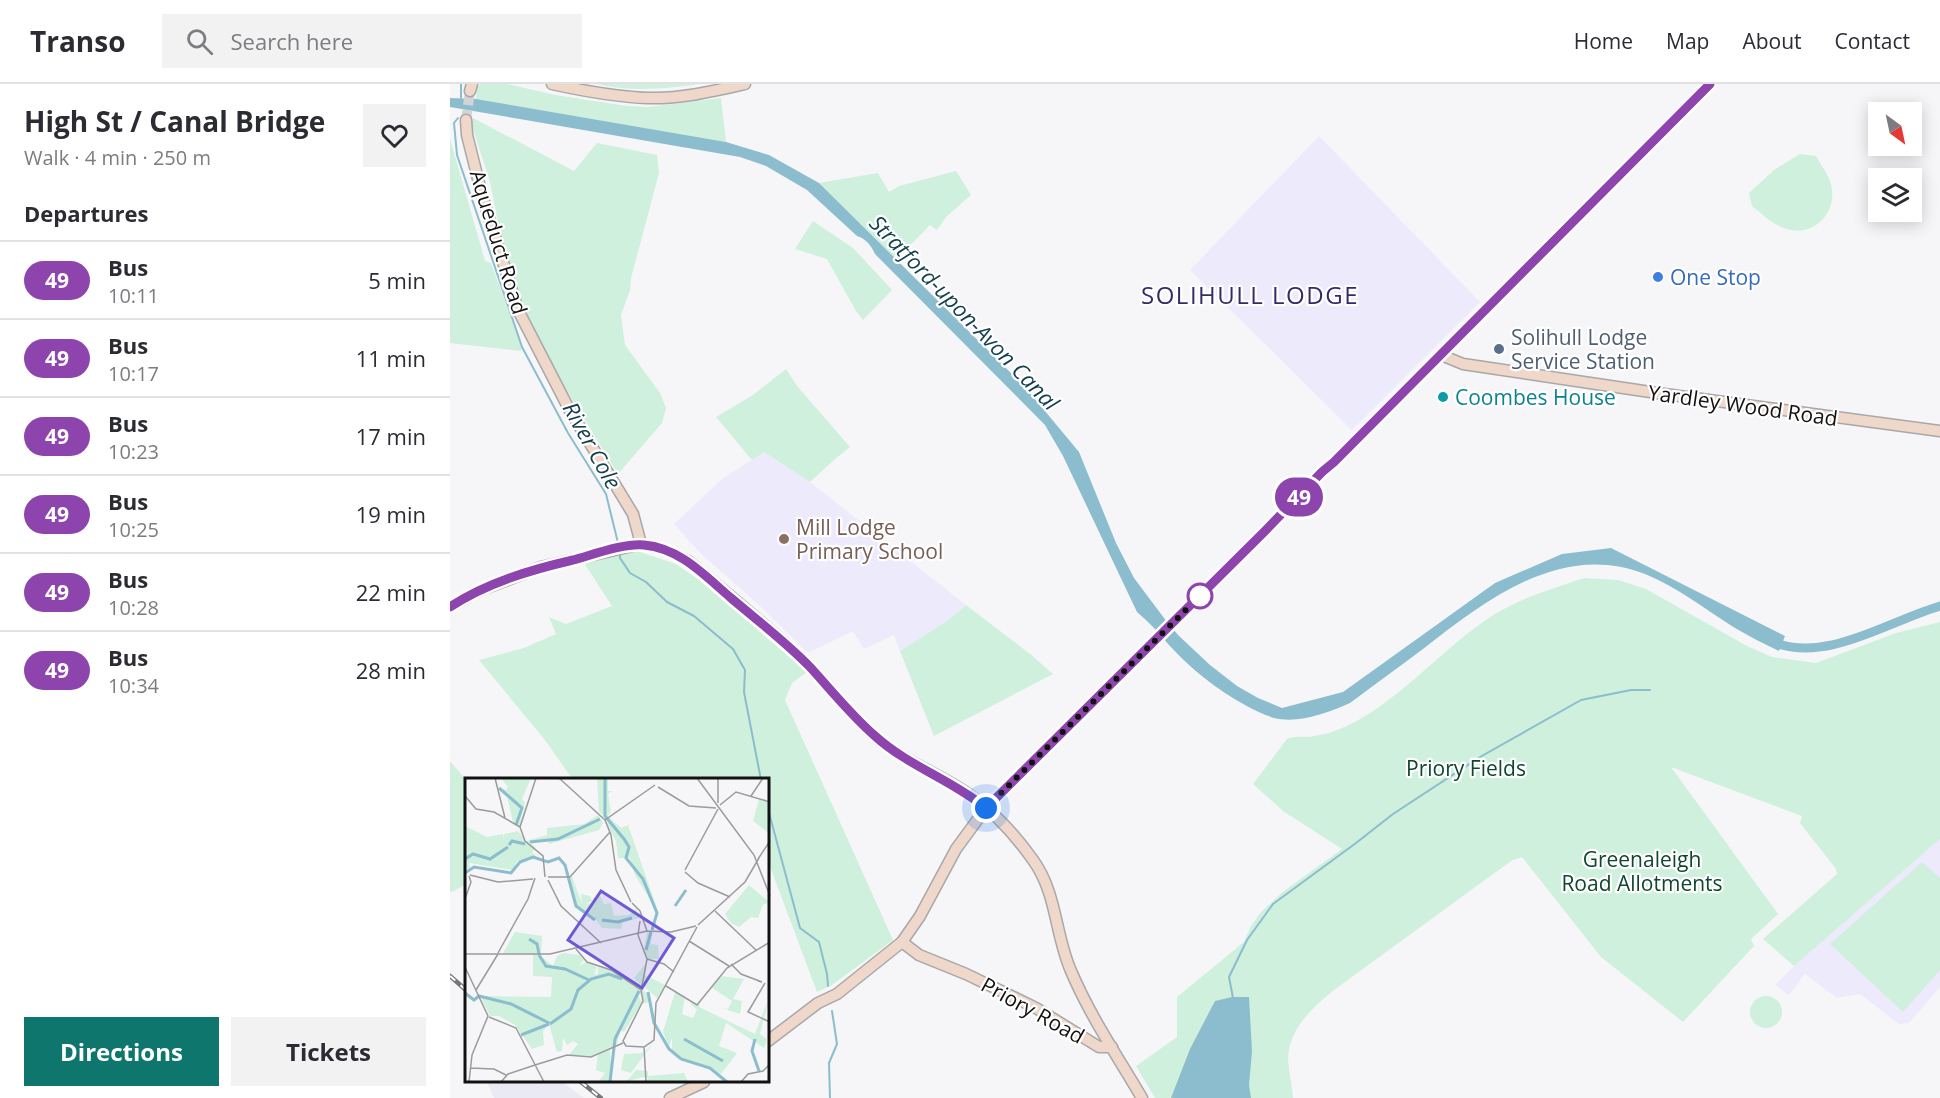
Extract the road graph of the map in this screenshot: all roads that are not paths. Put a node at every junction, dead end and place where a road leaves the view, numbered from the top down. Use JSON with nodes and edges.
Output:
{"nodes":[{"id":1,"x":552,"y":84,"type":"edge"},
{"id":2,"x":745,"y":84,"type":"edge"},
{"id":3,"x":1710,"y":84,"type":"edge"},
{"id":4,"x":466,"y":120,"type":"tunnel mouth"},
{"id":5,"x":1444,"y":351,"type":"junction"},
{"id":6,"x":1940,"y":431,"type":"edge"},
{"id":7,"x":641,"y":544,"type":"junction"},
{"id":8,"x":450,"y":607,"type":"edge"},
{"id":9,"x":986,"y":808,"type":"junction"},
{"id":10,"x":902,"y":942,"type":"junction"},
{"id":11,"x":770,"y":1040,"type":"edge"},
{"id":12,"x":1112,"y":1047,"type":"junction"},
{"id":13,"x":702,"y":1083,"type":"edge"},
{"id":14,"x":670,"y":1098,"type":"edge"},
{"id":15,"x":1142,"y":1098,"type":"edge"}],
"edges":[{"from":1,"to":2,"type":"street"},
{"from":3,"to":5,"type":"street"},
{"from":4,"to":7,"type":"street","name":"Aqueduct Road"},
{"from":5,"to":6,"type":"street","name":"Yardley Wood Road"},
{"from":5,"to":9,"type":"street"},
{"from":7,"to":8,"type":"street"},
{"from":7,"to":9,"type":"street"},
{"from":9,"to":10,"type":"street"},
{"from":9,"to":12,"type":"street"},
{"from":10,"to":11,"type":"street"},
{"from":10,"to":12,"type":"street","name":"Priory Road"},
{"from":12,"to":15,"type":"street","name":"Priory Road"},
{"from":13,"to":14,"type":"street"}]}
